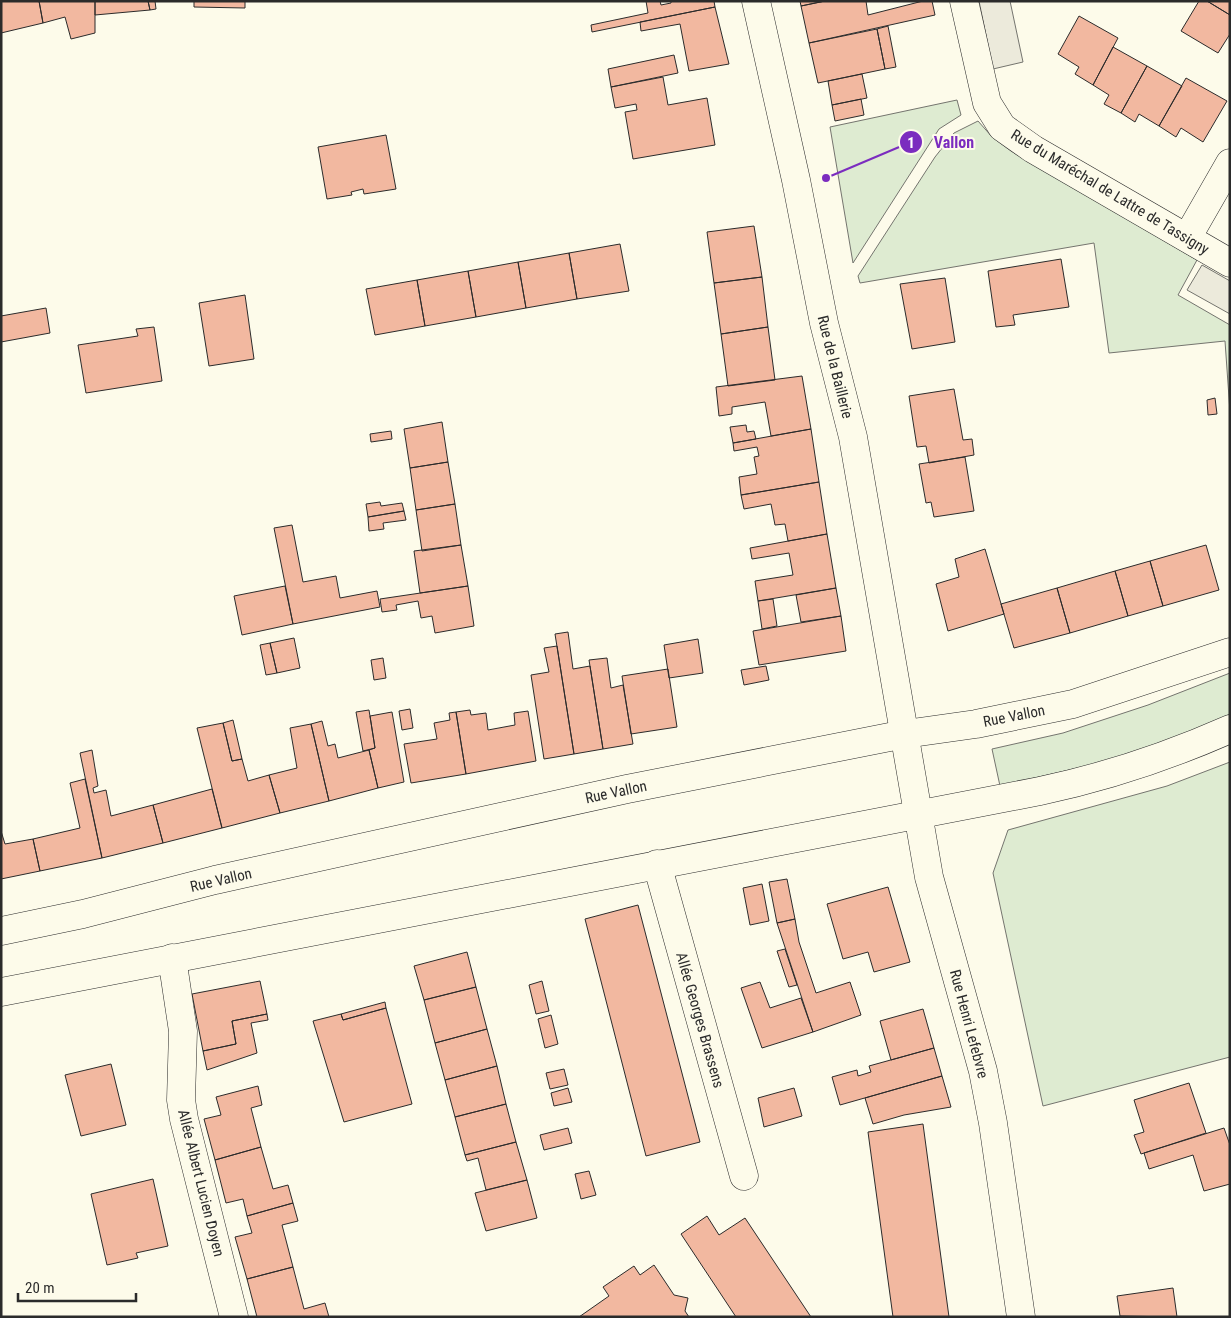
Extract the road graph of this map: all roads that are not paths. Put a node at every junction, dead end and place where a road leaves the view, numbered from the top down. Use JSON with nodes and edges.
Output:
{"nodes":[{"id":1,"x":756,"y":1,"type":"edge"},
{"id":2,"x":964,"y":1,"type":"edge"},
{"id":3,"x":1230,"y":163,"type":"edge"},
{"id":4,"x":1187,"y":238,"type":"junction"},
{"id":5,"x":1230,"y":263,"type":"edge"},
{"id":6,"x":1230,"y":652,"type":"edge"},
{"id":7,"x":1230,"y":729,"type":"edge"},
{"id":8,"x":905,"y":734,"type":"junction"},
{"id":9,"x":918,"y":814,"type":"junction"},
{"id":10,"x":657,"y":864,"type":"junction"},
{"id":11,"x":1,"y":931,"type":"edge"},
{"id":12,"x":172,"y":958,"type":"junction"},
{"id":13,"x":1,"y":992,"type":"edge"},
{"id":14,"x":744,"y":1176,"type":"dead end"},
{"id":15,"x":234,"y":1317,"type":"edge"},
{"id":16,"x":1020,"y":1317,"type":"edge"}],
"edges":[{"from":1,"to":8,"type":"street","name":"Rue de la Baillerie"},
{"from":2,"to":4,"type":"street","name":"Rue du Maréchal de Lattre de Tassigny"},
{"from":3,"to":4,"type":"street"},
{"from":4,"to":5,"type":"street","name":"Rue du Maréchal de Lattre de Tassigny"},
{"from":6,"to":8,"type":"street","name":"Rue Vallon"},
{"from":7,"to":9,"type":"street"},
{"from":8,"to":9,"type":"street","name":"Rue Henri Lefebvre"},
{"from":8,"to":11,"type":"street","name":"Rue Vallon"},
{"from":9,"to":10,"type":"street"},
{"from":9,"to":16,"type":"street","name":"Rue Henri Lefebvre"},
{"from":10,"to":12,"type":"street"},
{"from":10,"to":14,"type":"street","name":"Allée Georges Brassens"},
{"from":12,"to":13,"type":"street"},
{"from":12,"to":15,"type":"street","name":"Allée Albert Lucien Doyen"}]}
